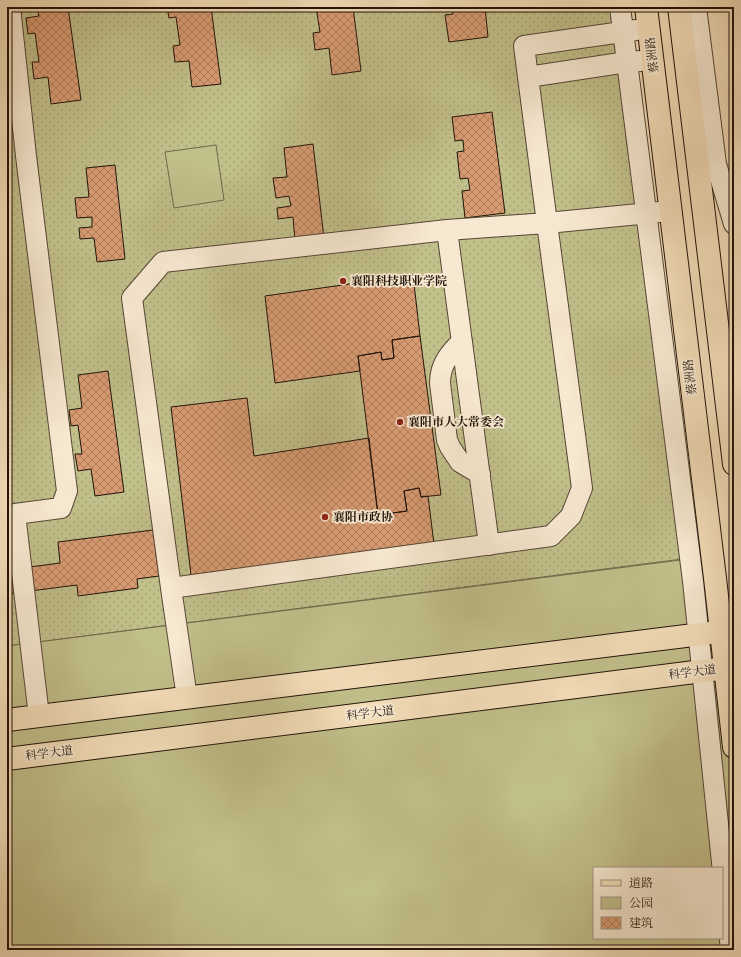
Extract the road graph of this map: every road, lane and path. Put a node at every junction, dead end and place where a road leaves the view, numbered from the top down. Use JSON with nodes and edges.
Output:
{"nodes":[{"id":1,"x":10,"y":7,"type":"edge"},
{"id":2,"x":620,"y":7,"type":"edge"},
{"id":3,"x":646,"y":7,"type":"edge"},
{"id":4,"x":679,"y":7,"type":"edge"},
{"id":5,"x":696,"y":7,"type":"edge"},
{"id":6,"x":648,"y":29,"type":"junction"},
{"id":7,"x":623,"y":31,"type":"junction"},
{"id":8,"x":652,"y":60,"type":"junction"},
{"id":9,"x":627,"y":62,"type":"junction"},
{"id":10,"x":528,"y":77,"type":"junction"},
{"id":11,"x":670,"y":211,"type":"junction"},
{"id":12,"x":646,"y":213,"type":"junction"},
{"id":13,"x":547,"y":223,"type":"junction"},
{"id":14,"x":734,"y":224,"type":"edge"},
{"id":15,"x":447,"y":230,"type":"junction"},
{"id":16,"x":462,"y":340,"type":"junction"},
{"id":17,"x":734,"y":464,"type":"edge"},
{"id":18,"x":480,"y":474,"type":"junction"},
{"id":19,"x":11,"y":515,"type":"edge"},
{"id":20,"x":489,"y":545,"type":"junction"},
{"id":21,"x":171,"y":588,"type":"junction"},
{"id":22,"x":728,"y":631,"type":"edge"},
{"id":23,"x":698,"y":634,"type":"junction"},
{"id":24,"x":729,"y":668,"type":"edge"},
{"id":25,"x":702,"y":671,"type":"junction"},
{"id":26,"x":187,"y":698,"type":"junction"},
{"id":27,"x":39,"y":716,"type":"junction"},
{"id":28,"x":7,"y":720,"type":"edge"},
{"id":29,"x":734,"y":747,"type":"edge"},
{"id":30,"x":7,"y":759,"type":"edge"},
{"id":31,"x":722,"y":867,"type":"edge"},
{"id":32,"x":723,"y":873,"type":"edge"},
{"id":33,"x":731,"y":950,"type":"edge"}],
"edges":[{"from":1,"to":19,"type":"street"},
{"from":2,"to":7,"type":"street"},
{"from":3,"to":6,"type":"main road","name":"蔡洲路"},
{"from":4,"to":17,"type":"main road"},
{"from":5,"to":14,"type":"street"},
{"from":6,"to":7,"type":"street"},
{"from":6,"to":8,"type":"main road","name":"蔡洲路"},
{"from":7,"to":9,"type":"street"},
{"from":7,"to":10,"type":"street"},
{"from":8,"to":9,"type":"street"},
{"from":8,"to":11,"type":"main road","name":"蔡洲路"},
{"from":9,"to":10,"type":"street"},
{"from":9,"to":12,"type":"street"},
{"from":10,"to":13,"type":"street"},
{"from":11,"to":12,"type":"street"},
{"from":11,"to":22,"type":"main road","name":"蔡洲路"},
{"from":12,"to":13,"type":"street"},
{"from":12,"to":23,"type":"street"},
{"from":13,"to":15,"type":"street"},
{"from":13,"to":20,"type":"street"},
{"from":15,"to":16,"type":"street"},
{"from":15,"to":21,"type":"street"},
{"from":16,"to":18,"type":"street"},
{"from":16,"to":18,"type":"street"},
{"from":18,"to":20,"type":"street"},
{"from":19,"to":27,"type":"street"},
{"from":20,"to":21,"type":"street"},
{"from":21,"to":26,"type":"street"},
{"from":22,"to":23,"type":"main road"},
{"from":22,"to":24,"type":"main road","name":"蔡洲路"},
{"from":23,"to":25,"type":"street"},
{"from":23,"to":26,"type":"main road"},
{"from":24,"to":25,"type":"main road","name":"科学大道"},
{"from":24,"to":29,"type":"main road","name":"蔡洲路"},
{"from":25,"to":30,"type":"main road","name":"科学大道"},
{"from":25,"to":31,"type":"street"},
{"from":26,"to":27,"type":"main road"},
{"from":27,"to":28,"type":"main road"},
{"from":32,"to":33,"type":"street"}]}
